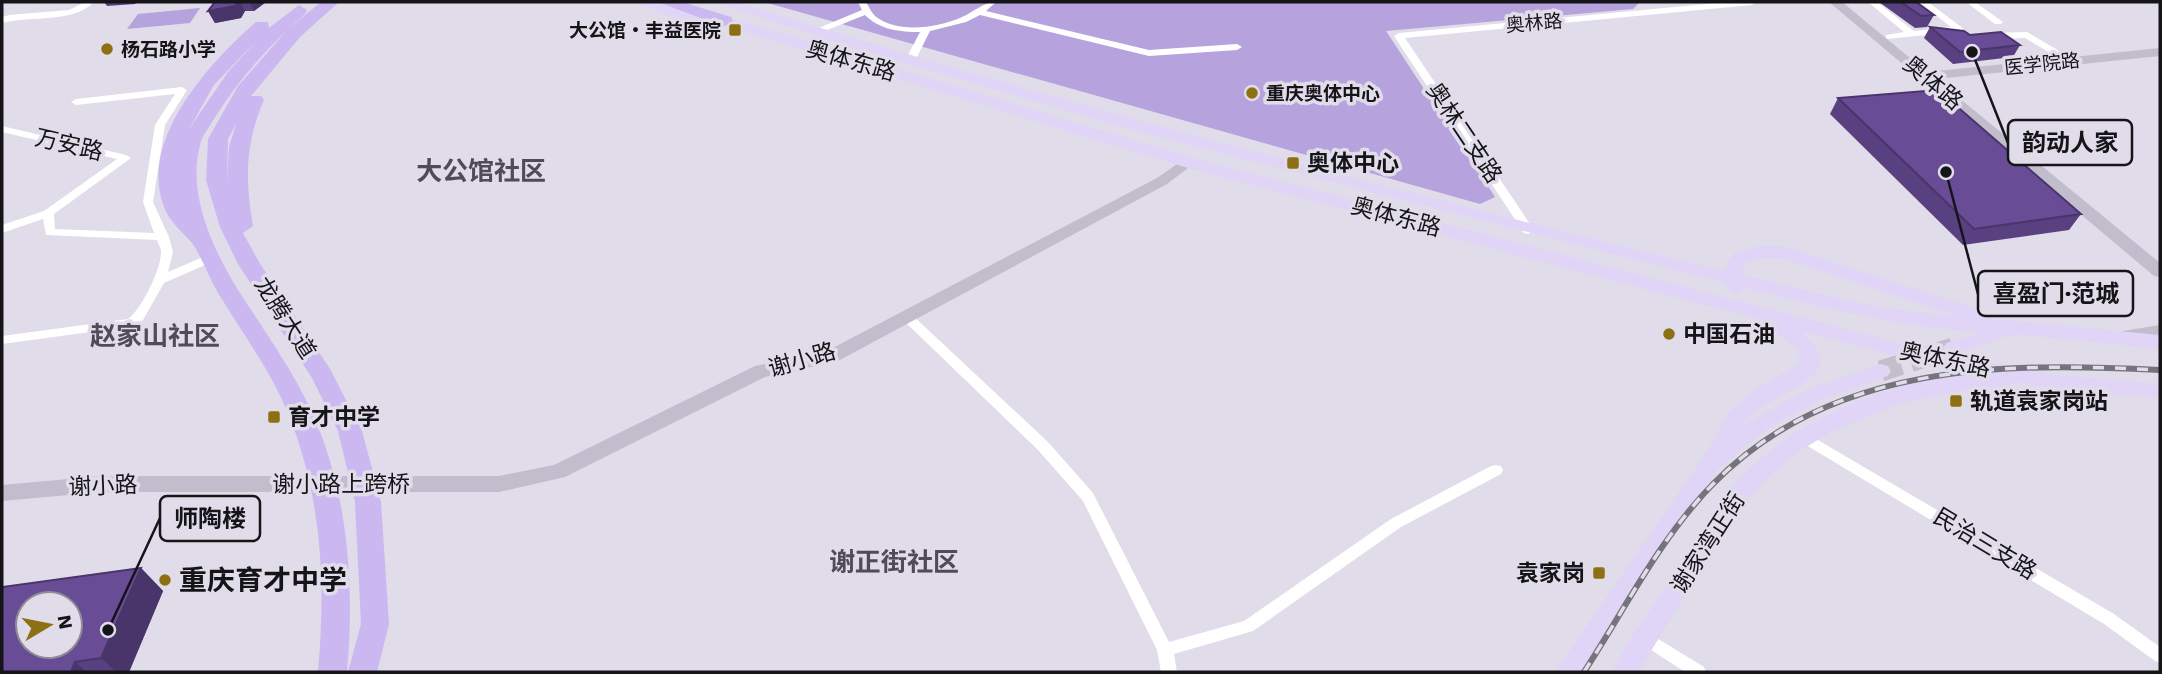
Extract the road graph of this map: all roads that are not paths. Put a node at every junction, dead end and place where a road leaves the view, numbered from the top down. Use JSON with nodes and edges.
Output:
{"nodes":[{"id":1,"x":90,"y":2,"type":"edge"},
{"id":2,"x":293,"y":2,"type":"edge"},
{"id":3,"x":309,"y":2,"type":"edge"},
{"id":4,"x":331,"y":2,"type":"edge"},
{"id":5,"x":345,"y":2,"type":"edge"},
{"id":6,"x":641,"y":2,"type":"edge"},
{"id":7,"x":722,"y":2,"type":"edge"},
{"id":8,"x":862,"y":2,"type":"edge"},
{"id":9,"x":992,"y":2,"type":"edge"},
{"id":10,"x":1651,"y":2,"type":"edge"},
{"id":11,"x":1752,"y":2,"type":"edge"},
{"id":12,"x":1837,"y":2,"type":"edge"},
{"id":13,"x":1872,"y":2,"type":"edge"},
{"id":14,"x":1923,"y":2,"type":"edge"},
{"id":15,"x":1970,"y":2,"type":"edge"},
{"id":16,"x":674,"y":4,"type":"edge"},
{"id":17,"x":867,"y":11,"type":"junction"},
{"id":18,"x":1660,"y":11,"type":"junction"},
{"id":19,"x":982,"y":13,"type":"junction"},
{"id":20,"x":2,"y":20,"type":"edge"},
{"id":21,"x":725,"y":21,"type":"junction"},
{"id":22,"x":1998,"y":22,"type":"dead end"},
{"id":23,"x":926,"y":30,"type":"junction"},
{"id":24,"x":814,"y":32,"type":"junction"},
{"id":25,"x":1935,"y":32,"type":"junction"},
{"id":26,"x":1913,"y":34,"type":"junction"},
{"id":27,"x":1399,"y":36,"type":"joint"},
{"id":28,"x":1889,"y":37,"type":"junction"},
{"id":29,"x":1975,"y":37,"type":"edge"},
{"id":30,"x":1963,"y":38,"type":"edge"},
{"id":31,"x":1237,"y":47,"type":"dead end"},
{"id":32,"x":2160,"y":52,"type":"edge"},
{"id":33,"x":910,"y":61,"type":"junction"},
{"id":34,"x":2070,"y":61,"type":"junction"},
{"id":35,"x":1929,"y":75,"type":"junction"},
{"id":36,"x":76,"y":102,"type":"dead end"},
{"id":37,"x":2,"y":129,"type":"edge"},
{"id":38,"x":1187,"y":162,"type":"junction"},
{"id":39,"x":48,"y":213,"type":"junction"},
{"id":40,"x":2,"y":229,"type":"edge"},
{"id":41,"x":1528,"y":230,"type":"junction"},
{"id":42,"x":163,"y":237,"type":"junction"},
{"id":43,"x":208,"y":256,"type":"junction"},
{"id":44,"x":2160,"y":261,"type":"edge"},
{"id":45,"x":249,"y":264,"type":"junction"},
{"id":46,"x":2160,"y":272,"type":"edge"},
{"id":47,"x":160,"y":280,"type":"junction"},
{"id":48,"x":1752,"y":309,"type":"junction"},
{"id":49,"x":905,"y":316,"type":"junction"},
{"id":50,"x":2021,"y":327,"type":"junction"},
{"id":51,"x":2160,"y":331,"type":"edge"},
{"id":52,"x":2123,"y":337,"type":"junction"},
{"id":53,"x":2,"y":340,"type":"edge"},
{"id":54,"x":2160,"y":342,"type":"edge"},
{"id":55,"x":1953,"y":348,"type":"tunnel mouth"},
{"id":56,"x":1881,"y":371,"type":"tunnel mouth"},
{"id":57,"x":2055,"y":382,"type":"junction"},
{"id":58,"x":2160,"y":391,"type":"edge"},
{"id":59,"x":1806,"y":438,"type":"junction"},
{"id":60,"x":1711,"y":462,"type":"junction"},
{"id":61,"x":1496,"y":470,"type":"dead end"},
{"id":62,"x":247,"y":484,"type":"joint"},
{"id":63,"x":435,"y":484,"type":"joint"},
{"id":64,"x":2,"y":493,"type":"edge"},
{"id":65,"x":375,"y":625,"type":"junction"},
{"id":66,"x":1647,"y":639,"type":"junction"},
{"id":67,"x":1165,"y":650,"type":"junction"},
{"id":68,"x":2160,"y":656,"type":"edge"},
{"id":69,"x":333,"y":672,"type":"edge"},
{"id":70,"x":363,"y":672,"type":"edge"},
{"id":71,"x":377,"y":672,"type":"edge"},
{"id":72,"x":1169,"y":672,"type":"edge"},
{"id":73,"x":1567,"y":672,"type":"edge"},
{"id":74,"x":1626,"y":672,"type":"edge"},
{"id":75,"x":1698,"y":672,"type":"edge"}],
"edges":[{"from":1,"to":20,"type":"street"},
{"from":2,"to":43,"type":"highway"},
{"from":3,"to":43,"type":"highway","name":"龙腾大道"},
{"from":4,"to":45,"type":"highway","name":"龙腾大道"},
{"from":5,"to":45,"type":"highway"},
{"from":6,"to":21,"type":"main road","name":"奥体东路"},
{"from":7,"to":24,"type":"main road","name":"奥体东路"},
{"from":8,"to":17,"type":"street"},
{"from":9,"to":19,"type":"street"},
{"from":10,"to":18,"type":"street"},
{"from":11,"to":18,"type":"street","name":"奥林路"},
{"from":12,"to":28,"type":"street","name":"奥体路"},
{"from":12,"to":35,"type":"street","name":"奥体路"},
{"from":13,"to":26,"type":"street"},
{"from":14,"to":25,"type":"street"},
{"from":15,"to":22,"type":"street"},
{"from":16,"to":21,"type":"highway"},
{"from":17,"to":23,"type":"street"},
{"from":17,"to":24,"type":"street"},
{"from":18,"to":27,"type":"street","name":"奥林路"},
{"from":19,"to":23,"type":"street"},
{"from":19,"to":31,"type":"street"},
{"from":21,"to":38,"type":"main road","name":"奥体东路"},
{"from":23,"to":33,"type":"street"},
{"from":24,"to":33,"type":"main road","name":"奥体东路"},
{"from":25,"to":26,"type":"street"},
{"from":25,"to":30,"type":"street"},
{"from":26,"to":28,"type":"street"},
{"from":27,"to":41,"type":"street","name":"奥林二支路"},
{"from":28,"to":35,"type":"street","name":"奥体路"},
{"from":29,"to":34,"type":"street"},
{"from":32,"to":34,"type":"street","name":"医学院路"},
{"from":33,"to":41,"type":"main road","name":"奥体东路"},
{"from":34,"to":35,"type":"street","name":"医学院路"},
{"from":35,"to":44,"type":"street","name":"奥体路"},
{"from":35,"to":46,"type":"street","name":"奥体路"},
{"from":36,"to":42,"type":"street"},
{"from":37,"to":39,"type":"street","name":"万安路"},
{"from":38,"to":48,"type":"main road","name":"奥体东路"},
{"from":38,"to":49,"type":"street","name":"谢小路"},
{"from":39,"to":40,"type":"street"},
{"from":39,"to":42,"type":"street"},
{"from":41,"to":50,"type":"main road","name":"奥体东路"},
{"from":42,"to":47,"type":"street"},
{"from":43,"to":47,"type":"street"},
{"from":43,"to":69,"type":"highway","name":"龙腾大道"},
{"from":45,"to":65,"type":"highway","name":"龙腾大道"},
{"from":47,"to":53,"type":"street"},
{"from":48,"to":50,"type":"main road"},
{"from":48,"to":57,"type":"main road","name":"奥体东路"},
{"from":48,"to":60,"type":"main road"},
{"from":49,"to":63,"type":"street","name":"谢小路"},
{"from":49,"to":67,"type":"street"},
{"from":50,"to":52,"type":"main road","name":"奥体东路"},
{"from":50,"to":55,"type":"main road"},
{"from":51,"to":52,"type":"street"},
{"from":52,"to":54,"type":"main road","name":"奥体东路"},
{"from":56,"to":60,"type":"main road","name":"谢家湾正街"},
{"from":57,"to":58,"type":"main road","name":"奥体东路"},
{"from":57,"to":59,"type":"main road","name":"谢家湾正街"},
{"from":59,"to":66,"type":"main road","name":"谢家湾正街"},
{"from":59,"to":68,"type":"street","name":"民治三支路"},
{"from":60,"to":73,"type":"main road","name":"谢家湾正街"},
{"from":61,"to":67,"type":"street"},
{"from":62,"to":63,"type":"street","name":"谢小路上跨桥"},
{"from":62,"to":64,"type":"street","name":"谢小路"},
{"from":65,"to":70,"type":"highway","name":"龙腾大道"},
{"from":65,"to":71,"type":"highway"},
{"from":66,"to":74,"type":"main road","name":"谢家湾正街"},
{"from":66,"to":75,"type":"street"},
{"from":67,"to":72,"type":"street"}]}
